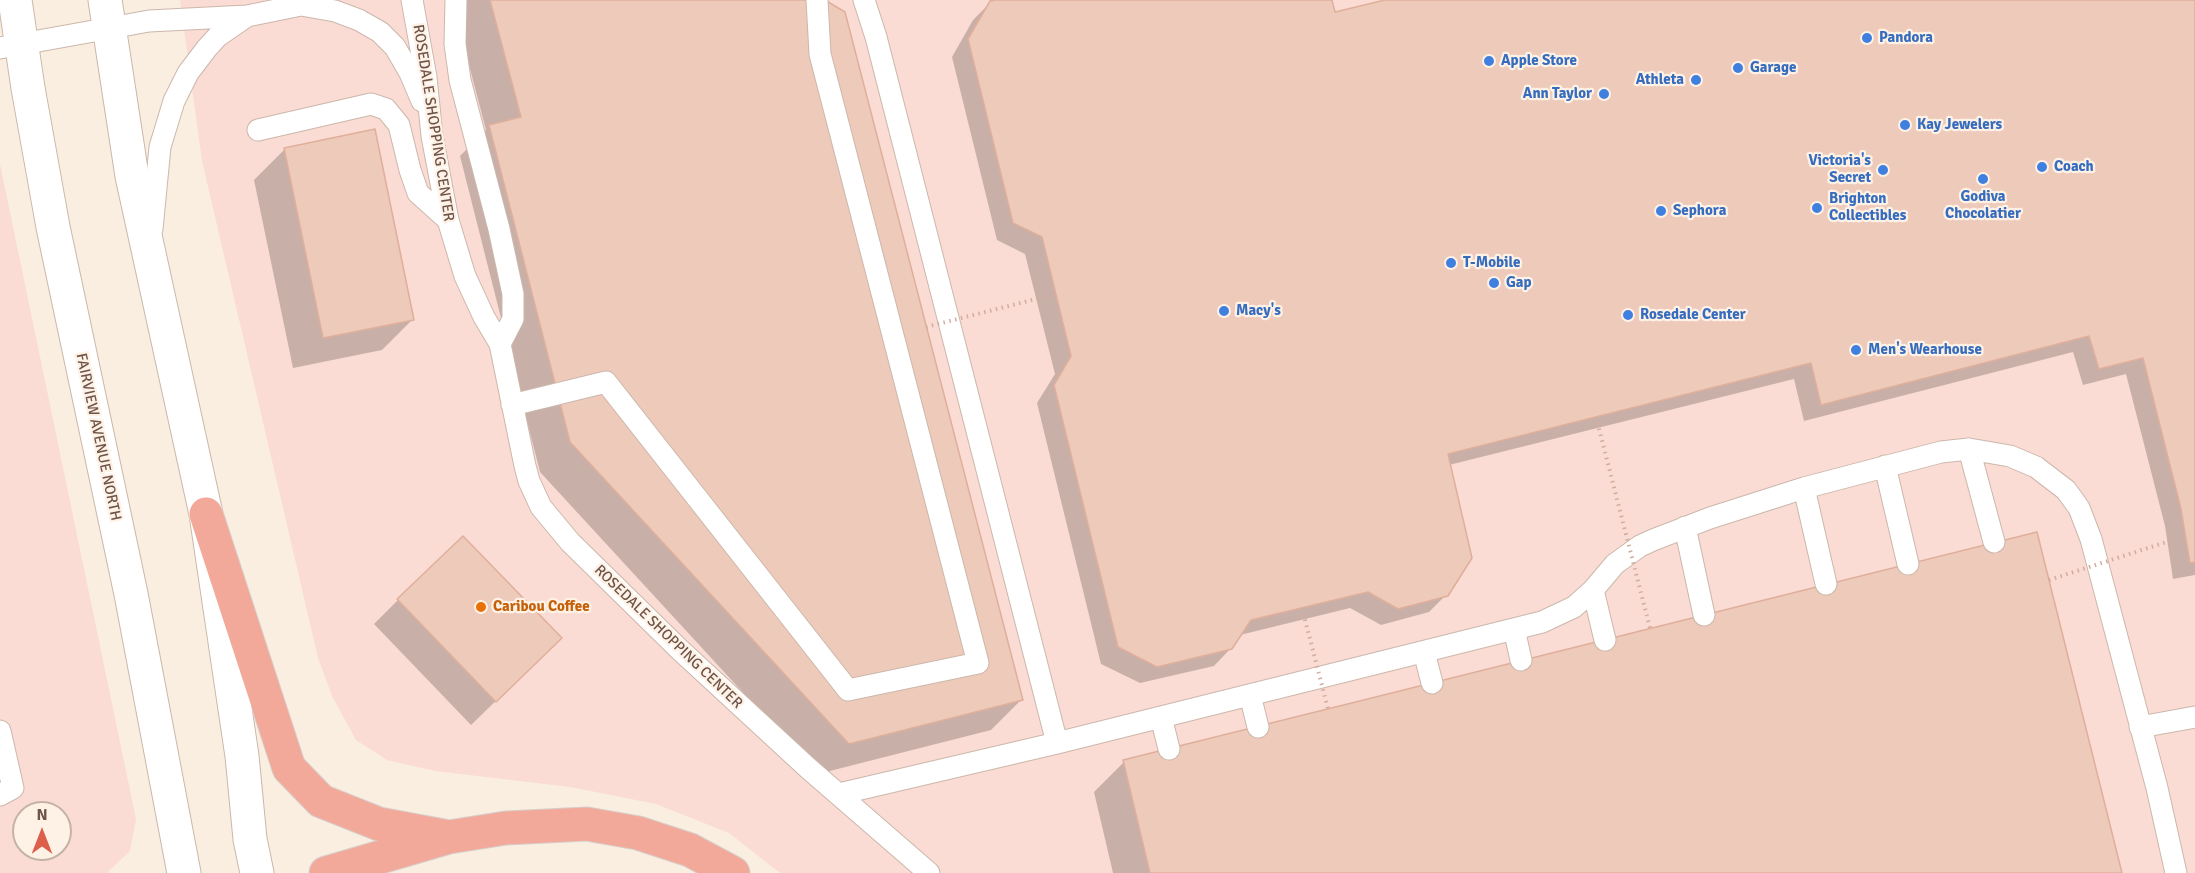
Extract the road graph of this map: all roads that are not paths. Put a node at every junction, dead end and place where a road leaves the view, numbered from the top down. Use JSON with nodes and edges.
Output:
{"nodes":[{"id":1,"x":15,"y":0,"type":"edge"},
{"id":2,"x":412,"y":0,"type":"edge"},
{"id":3,"x":456,"y":0,"type":"edge"},
{"id":4,"x":817,"y":0,"type":"edge"},
{"id":5,"x":864,"y":0,"type":"edge"},
{"id":6,"x":309,"y":2,"type":"edge"},
{"id":7,"x":107,"y":14,"type":"edge"},
{"id":8,"x":247,"y":16,"type":"junction"},
{"id":9,"x":11,"y":46,"type":"edge"},
{"id":10,"x":430,"y":118,"type":"junction"},
{"id":11,"x":258,"y":130,"type":"dead end"},
{"id":12,"x":448,"y":220,"type":"junction"},
{"id":13,"x":150,"y":256,"type":"junction"},
{"id":14,"x":500,"y":344,"type":"junction"},
{"id":15,"x":512,"y":405,"type":"junction"},
{"id":16,"x":1970,"y":449,"type":"junction"},
{"id":17,"x":1885,"y":466,"type":"junction"},
{"id":18,"x":1804,"y":488,"type":"junction"},
{"id":19,"x":206,"y":514,"type":"junction"},
{"id":20,"x":1685,"y":527,"type":"junction"},
{"id":21,"x":1994,"y":542,"type":"dead end"},
{"id":22,"x":1908,"y":564,"type":"dead end"},
{"id":23,"x":1826,"y":584,"type":"dead end"},
{"id":24,"x":1593,"y":590,"type":"junction"},
{"id":25,"x":1704,"y":615,"type":"dead end"},
{"id":26,"x":1514,"y":629,"type":"junction"},
{"id":27,"x":1605,"y":640,"type":"dead end"},
{"id":28,"x":1424,"y":652,"type":"junction"},
{"id":29,"x":1521,"y":660,"type":"dead end"},
{"id":30,"x":1432,"y":683,"type":"dead end"},
{"id":31,"x":1250,"y":695,"type":"junction"},
{"id":32,"x":1161,"y":717,"type":"junction"},
{"id":33,"x":2195,"y":717,"type":"edge"},
{"id":34,"x":1258,"y":726,"type":"dead end"},
{"id":35,"x":2140,"y":727,"type":"junction"},
{"id":36,"x":0,"y":731,"type":"edge"},
{"id":37,"x":1057,"y":743,"type":"junction"},
{"id":38,"x":1169,"y":749,"type":"dead end"},
{"id":39,"x":0,"y":795,"type":"edge"},
{"id":40,"x":839,"y":795,"type":"junction"},
{"id":41,"x":448,"y":837,"type":"junction"},
{"id":42,"x":184,"y":873,"type":"edge"},
{"id":43,"x":257,"y":873,"type":"edge"},
{"id":44,"x":326,"y":873,"type":"edge"},
{"id":45,"x":733,"y":873,"type":"edge"},
{"id":46,"x":929,"y":873,"type":"edge"},
{"id":47,"x":2176,"y":873,"type":"edge"}],
"edges":[{"from":1,"to":9,"type":"street","name":"FAIRVIEW AVENUE NORTH"},
{"from":2,"to":10,"type":"lane","name":"ROSEDALE SHOPPING CENTER"},
{"from":3,"to":14,"type":"lane"},
{"from":4,"to":15,"type":"lane"},
{"from":5,"to":37,"type":"lane"},
{"from":6,"to":8,"type":"lane"},
{"from":6,"to":10,"type":"lane"},
{"from":7,"to":8,"type":"lane"},
{"from":7,"to":9,"type":"lane"},
{"from":7,"to":13,"type":"street"},
{"from":8,"to":13,"type":"lane"},
{"from":9,"to":42,"type":"street","name":"FAIRVIEW AVENUE NORTH"},
{"from":10,"to":12,"type":"lane","name":"ROSEDALE SHOPPING CENTER"},
{"from":11,"to":12,"type":"lane"},
{"from":12,"to":14,"type":"lane","name":"ROSEDALE SHOPPING CENTER"},
{"from":13,"to":19,"type":"street"},
{"from":14,"to":15,"type":"lane","name":"ROSEDALE SHOPPING CENTER"},
{"from":15,"to":40,"type":"lane","name":"ROSEDALE SHOPPING CENTER"},
{"from":16,"to":17,"type":"lane"},
{"from":16,"to":21,"type":"lane"},
{"from":16,"to":35,"type":"lane"},
{"from":17,"to":18,"type":"lane"},
{"from":17,"to":22,"type":"lane"},
{"from":18,"to":20,"type":"lane"},
{"from":18,"to":23,"type":"lane"},
{"from":19,"to":41,"type":"highway"},
{"from":19,"to":43,"type":"street"},
{"from":20,"to":24,"type":"lane"},
{"from":20,"to":25,"type":"lane"},
{"from":24,"to":26,"type":"lane"},
{"from":24,"to":27,"type":"lane"},
{"from":26,"to":28,"type":"lane"},
{"from":26,"to":29,"type":"lane"},
{"from":28,"to":30,"type":"lane"},
{"from":28,"to":31,"type":"lane"},
{"from":31,"to":32,"type":"lane"},
{"from":31,"to":34,"type":"lane"},
{"from":32,"to":37,"type":"lane"},
{"from":32,"to":38,"type":"lane"},
{"from":33,"to":35,"type":"lane"},
{"from":35,"to":47,"type":"lane"},
{"from":36,"to":39,"type":"lane"},
{"from":37,"to":40,"type":"lane"},
{"from":40,"to":46,"type":"lane","name":"ROSEDALE SHOPPING CENTER"},
{"from":41,"to":44,"type":"highway"},
{"from":41,"to":45,"type":"highway"}]}
